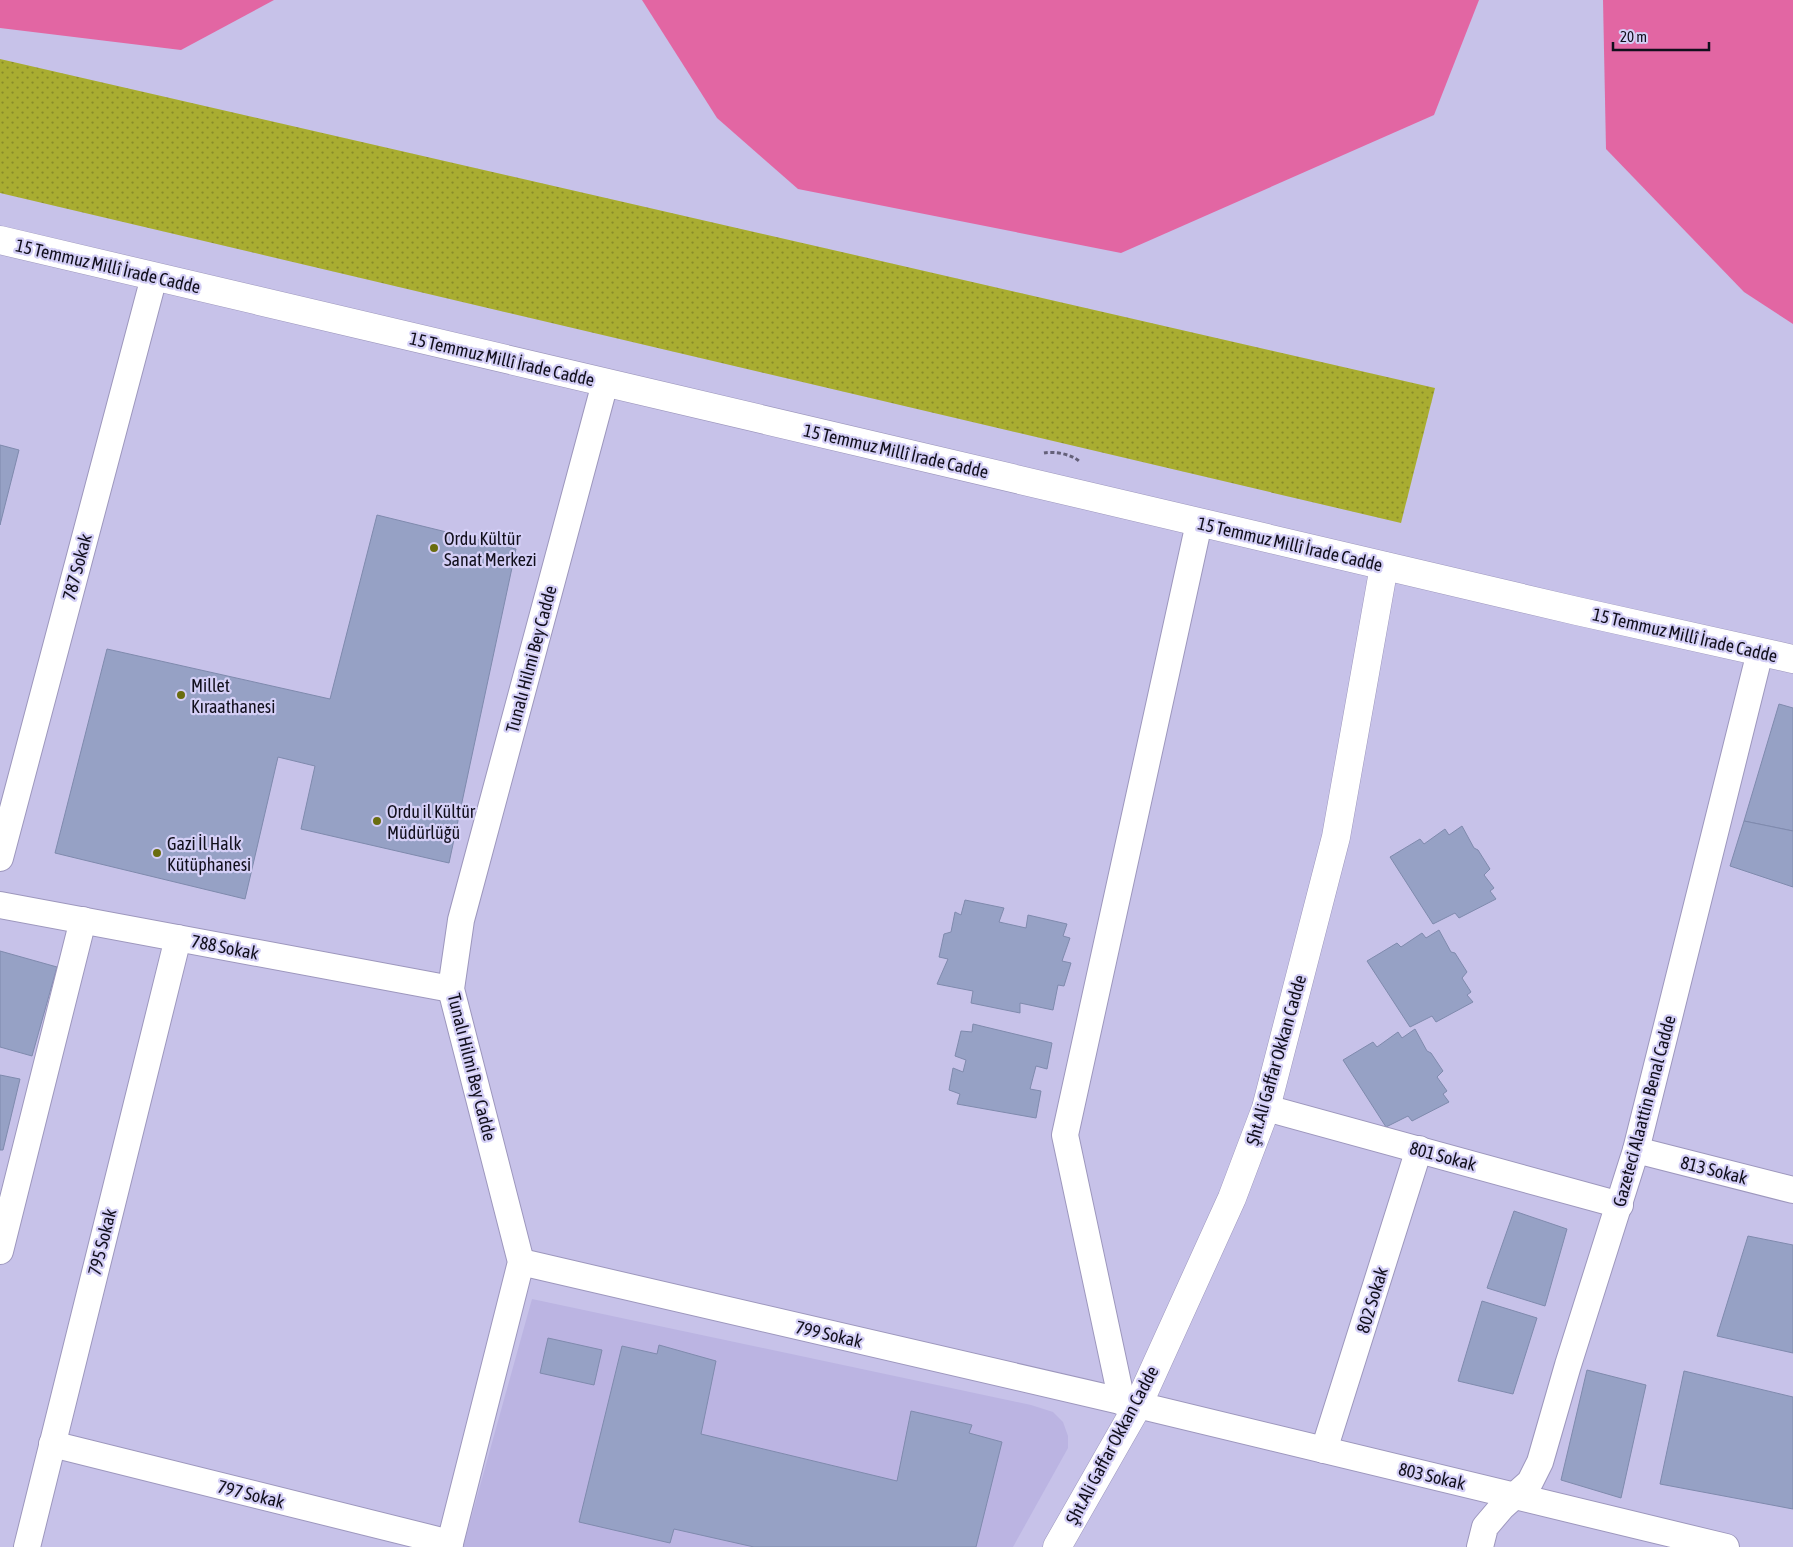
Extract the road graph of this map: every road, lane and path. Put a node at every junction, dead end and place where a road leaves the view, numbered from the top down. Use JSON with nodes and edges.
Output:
{"nodes":[{"id":1,"x":0,"y":240,"type":"edge"},
{"id":2,"x":154,"y":277,"type":"junction"},
{"id":3,"x":605,"y":383,"type":"junction"},
{"id":4,"x":1199,"y":523,"type":"junction"},
{"id":5,"x":1384,"y":566,"type":"junction"},
{"id":6,"x":1760,"y":652,"type":"junction"},
{"id":7,"x":1793,"y":659,"type":"edge"},
{"id":8,"x":0,"y":858,"type":"edge"},
{"id":9,"x":0,"y":905,"type":"edge"},
{"id":10,"x":83,"y":920,"type":"junction"},
{"id":11,"x":178,"y":938,"type":"junction"},
{"id":12,"x":451,"y":989,"type":"junction"},
{"id":13,"x":1266,"y":1108,"type":"junction"},
{"id":14,"x":1419,"y":1150,"type":"junction"},
{"id":15,"x":1636,"y":1150,"type":"junction"},
{"id":16,"x":1793,"y":1190,"type":"edge"},
{"id":17,"x":1620,"y":1205,"type":"junction"},
{"id":18,"x":0,"y":1251,"type":"edge"},
{"id":19,"x":521,"y":1262,"type":"junction"},
{"id":20,"x":1130,"y":1403,"type":"junction"},
{"id":21,"x":52,"y":1444,"type":"junction"},
{"id":22,"x":1324,"y":1450,"type":"junction"},
{"id":23,"x":1514,"y":1495,"type":"junction"},
{"id":24,"x":450,"y":1545,"type":"edge"},
{"id":25,"x":27,"y":1547,"type":"edge"},
{"id":26,"x":1057,"y":1547,"type":"edge"},
{"id":27,"x":1480,"y":1547,"type":"edge"},
{"id":28,"x":1726,"y":1547,"type":"edge"}],
"edges":[{"from":1,"to":2,"type":"main road","name":"15 Temmuz Millî İrade Cadde"},
{"from":2,"to":3,"type":"main road","name":"15 Temmuz Millî İrade Cadde"},
{"from":2,"to":8,"type":"street","name":"787 Sokak"},
{"from":3,"to":4,"type":"main road","name":"15 Temmuz Millî İrade Cadde"},
{"from":3,"to":12,"type":"street","name":"Tunalı Hilmi Bey Cadde"},
{"from":4,"to":5,"type":"main road","name":"15 Temmuz Millî İrade Cadde"},
{"from":4,"to":20,"type":"street"},
{"from":5,"to":6,"type":"main road","name":"15 Temmuz Millî İrade Cadde"},
{"from":5,"to":13,"type":"main road","name":"Şht.Ali Gaffar Okkan Cadde"},
{"from":6,"to":7,"type":"main road","name":"15 Temmuz Millî İrade Cadde"},
{"from":6,"to":15,"type":"street","name":"Gazeteci Alaattin Benal Cadde"},
{"from":9,"to":10,"type":"street","name":"788 Sokak"},
{"from":10,"to":11,"type":"street","name":"788 Sokak"},
{"from":10,"to":18,"type":"street"},
{"from":11,"to":12,"type":"street","name":"788 Sokak"},
{"from":11,"to":21,"type":"street","name":"795 Sokak"},
{"from":12,"to":19,"type":"street","name":"Tunalı Hilmi Bey Cadde"},
{"from":13,"to":14,"type":"street","name":"801 Sokak"},
{"from":13,"to":20,"type":"main road","name":"Şht.Ali Gaffar Okkan Cadde"},
{"from":14,"to":17,"type":"street","name":"801 Sokak"},
{"from":14,"to":22,"type":"street","name":"802 Sokak"},
{"from":15,"to":16,"type":"street","name":"813 Sokak"},
{"from":15,"to":17,"type":"street","name":"Gazeteci Alaattin Benal Cadde"},
{"from":17,"to":23,"type":"street","name":"Gazeteci Alaattin Benal Cadde"},
{"from":19,"to":20,"type":"street","name":"799 Sokak"},
{"from":19,"to":24,"type":"street","name":"Tunalı Hilmi Bey Cadde"},
{"from":20,"to":22,"type":"street","name":"803 Sokak"},
{"from":20,"to":26,"type":"main road","name":"Şht.Ali Gaffar Okkan Cadde"},
{"from":21,"to":24,"type":"street","name":"797 Sokak"},
{"from":21,"to":25,"type":"street","name":"795 Sokak"},
{"from":22,"to":23,"type":"street","name":"803 Sokak"},
{"from":23,"to":27,"type":"street","name":"Gazeteci Alaattin Benal Cadde"},
{"from":23,"to":28,"type":"street","name":"803 Sokak"}]}
